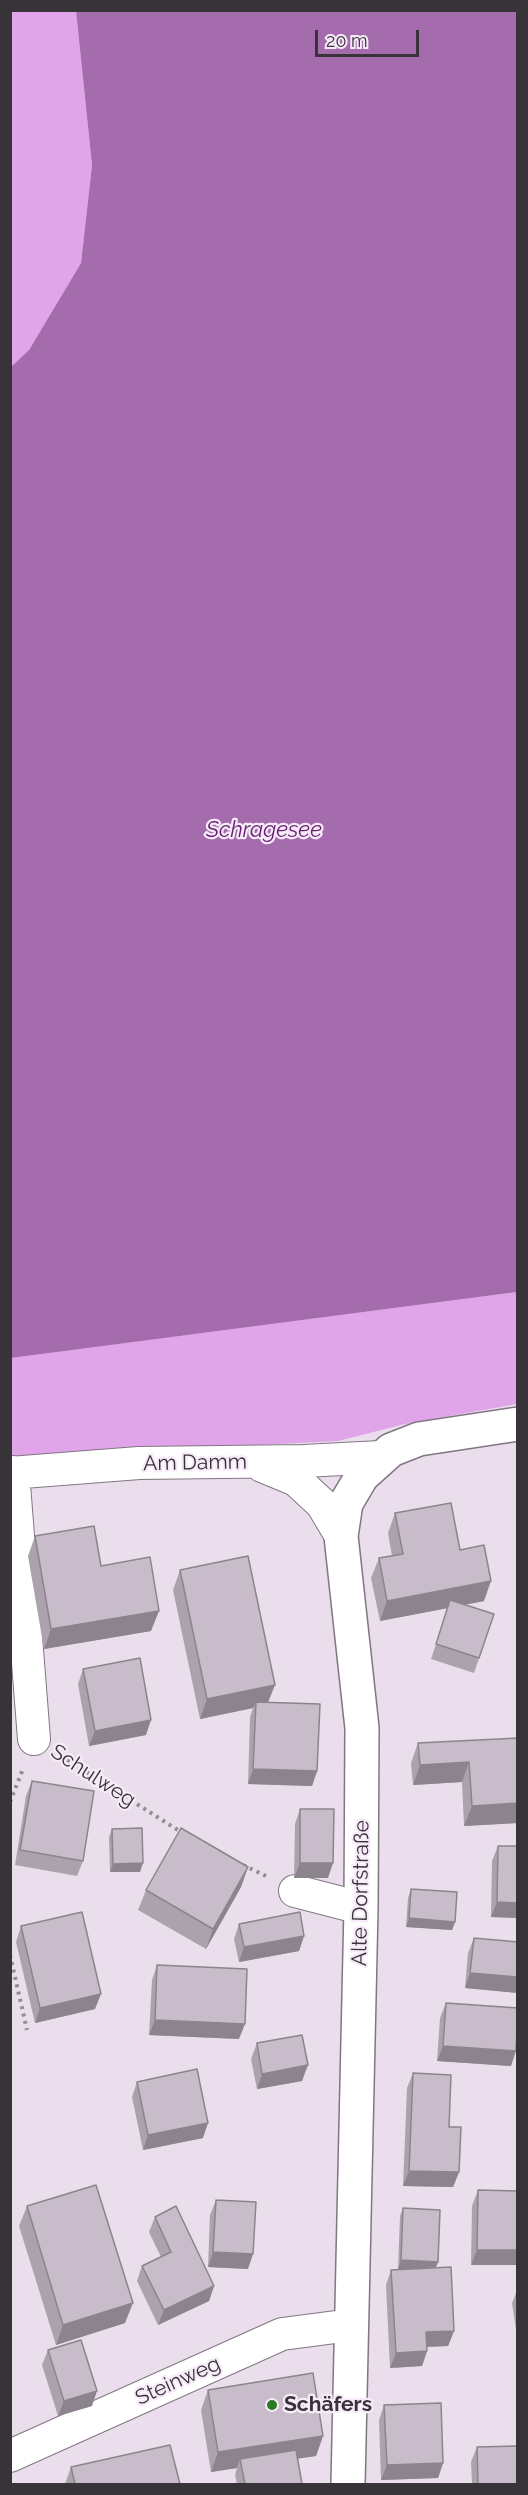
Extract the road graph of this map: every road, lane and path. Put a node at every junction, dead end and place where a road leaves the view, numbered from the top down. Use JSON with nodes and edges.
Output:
{"nodes":[{"id":1,"x":518,"y":1424,"type":"edge"},
{"id":2,"x":381,"y":1456,"type":"junction"},
{"id":3,"x":250,"y":1462,"type":"junction"},
{"id":4,"x":12,"y":1472,"type":"edge"},
{"id":5,"x":340,"y":1536,"type":"junction"},
{"id":6,"x":34,"y":1739,"type":"joint"},
{"id":7,"x":187,"y":1836,"type":"edge"},
{"id":8,"x":236,"y":1861,"type":"edge"},
{"id":9,"x":295,"y":1891,"type":"joint"},
{"id":10,"x":361,"y":1908,"type":"junction"},
{"id":11,"x":10,"y":1955,"type":"edge"},
{"id":12,"x":27,"y":2030,"type":"dead end"},
{"id":13,"x":351,"y":2325,"type":"junction"},
{"id":14,"x":10,"y":2456,"type":"edge"},
{"id":15,"x":348,"y":2484,"type":"edge"}],
"edges":[{"from":1,"to":2,"type":"street","name":"Alte Dorfstraße"},
{"from":2,"to":3,"type":"street","name":"Am Damm"},
{"from":2,"to":5,"type":"street","name":"Alte Dorfstraße"},
{"from":3,"to":4,"type":"street","name":"Am Damm"},
{"from":3,"to":5,"type":"street"},
{"from":4,"to":6,"type":"street","name":"Schulweg"},
{"from":5,"to":10,"type":"street","name":"Alte Dorfstraße"},
{"from":6,"to":7,"type":"path","name":"Schulweg"},
{"from":8,"to":9,"type":"path"},
{"from":9,"to":10,"type":"street"},
{"from":10,"to":13,"type":"street","name":"Alte Dorfstraße"},
{"from":11,"to":12,"type":"path"},
{"from":13,"to":14,"type":"street","name":"Steinweg"},
{"from":13,"to":15,"type":"street","name":"Alte Dorfstraße"}]}
